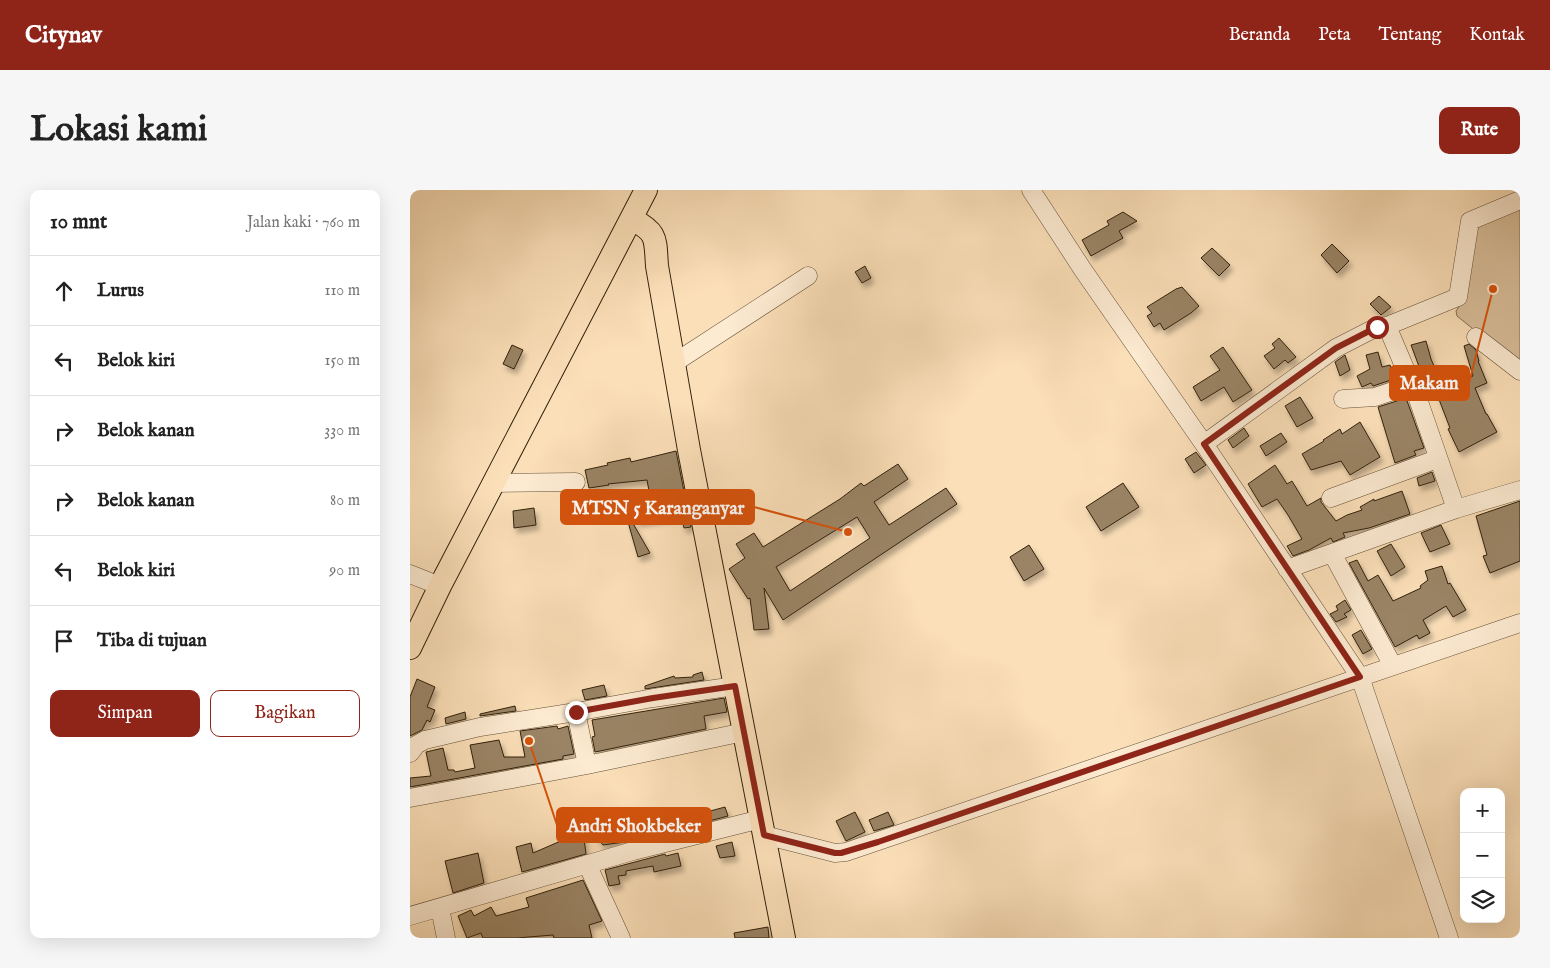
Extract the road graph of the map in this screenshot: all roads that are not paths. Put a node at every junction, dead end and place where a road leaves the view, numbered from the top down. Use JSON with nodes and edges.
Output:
{"nodes":[{"id":1,"x":646,"y":190,"type":"edge"},
{"id":2,"x":1031,"y":190,"type":"edge"},
{"id":3,"x":1520,"y":200,"type":"edge"},
{"id":4,"x":632,"y":219,"type":"junction"},
{"id":5,"x":808,"y":276,"type":"dead end"},
{"id":6,"x":1387,"y":326,"type":"junction"},
{"id":7,"x":1476,"y":337,"type":"dead end"},
{"id":8,"x":674,"y":363,"type":"junction"},
{"id":9,"x":1520,"y":371,"type":"edge"},
{"id":10,"x":1411,"y":385,"type":"junction"},
{"id":11,"x":1344,"y":399,"type":"dead end"},
{"id":12,"x":1204,"y":444,"type":"junction"},
{"id":13,"x":1437,"y":458,"type":"junction"},
{"id":14,"x":576,"y":482,"type":"dead end"},
{"id":15,"x":494,"y":483,"type":"junction"},
{"id":16,"x":1520,"y":490,"type":"edge"},
{"id":17,"x":1331,"y":498,"type":"dead end"},
{"id":18,"x":1456,"y":509,"type":"junction"},
{"id":19,"x":1332,"y":553,"type":"junction"},
{"id":20,"x":1287,"y":568,"type":"junction"},
{"id":21,"x":410,"y":575,"type":"edge"},
{"id":22,"x":438,"y":585,"type":"junction"},
{"id":23,"x":1520,"y":623,"type":"edge"},
{"id":24,"x":410,"y":648,"type":"edge"},
{"id":25,"x":1393,"y":666,"type":"junction"},
{"id":26,"x":1360,"y":677,"type":"junction"},
{"id":27,"x":735,"y":686,"type":"junction"},
{"id":28,"x":576,"y":712,"type":"junction"},
{"id":29,"x":744,"y":732,"type":"junction"},
{"id":30,"x":410,"y":753,"type":"edge"},
{"id":31,"x":587,"y":765,"type":"junction"},
{"id":32,"x":410,"y":798,"type":"edge"},
{"id":33,"x":762,"y":827,"type":"junction"},
{"id":34,"x":587,"y":864,"type":"junction"},
{"id":35,"x":440,"y":908,"type":"junction"},
{"id":36,"x":410,"y":916,"type":"edge"},
{"id":37,"x":446,"y":938,"type":"edge"},
{"id":38,"x":621,"y":938,"type":"edge"},
{"id":39,"x":784,"y":938,"type":"edge"},
{"id":40,"x":1449,"y":938,"type":"edge"}],
"edges":[{"from":1,"to":4,"type":"main road"},
{"from":2,"to":12,"type":"street"},
{"from":3,"to":6,"type":"street"},
{"from":4,"to":8,"type":"main road"},
{"from":4,"to":15,"type":"main road"},
{"from":5,"to":8,"type":"street"},
{"from":6,"to":10,"type":"street"},
{"from":6,"to":12,"type":"street"},
{"from":7,"to":9,"type":"street"},
{"from":8,"to":27,"type":"main road"},
{"from":10,"to":11,"type":"street"},
{"from":10,"to":13,"type":"street"},
{"from":12,"to":20,"type":"street"},
{"from":13,"to":17,"type":"street"},
{"from":13,"to":18,"type":"street"},
{"from":14,"to":15,"type":"street"},
{"from":15,"to":22,"type":"main road"},
{"from":16,"to":18,"type":"street"},
{"from":18,"to":19,"type":"street"},
{"from":19,"to":20,"type":"street"},
{"from":19,"to":25,"type":"street"},
{"from":20,"to":26,"type":"street"},
{"from":21,"to":22,"type":"street"},
{"from":22,"to":24,"type":"main road"},
{"from":23,"to":25,"type":"street"},
{"from":25,"to":26,"type":"street"},
{"from":26,"to":33,"type":"street"},
{"from":26,"to":40,"type":"street"},
{"from":27,"to":28,"type":"street"},
{"from":27,"to":29,"type":"main road"},
{"from":28,"to":30,"type":"street"},
{"from":28,"to":31,"type":"street"},
{"from":29,"to":31,"type":"street"},
{"from":29,"to":33,"type":"main road"},
{"from":31,"to":32,"type":"street"},
{"from":33,"to":34,"type":"street"},
{"from":33,"to":39,"type":"main road"},
{"from":34,"to":35,"type":"street"},
{"from":34,"to":38,"type":"street"},
{"from":35,"to":36,"type":"street"},
{"from":35,"to":37,"type":"street"}]}
